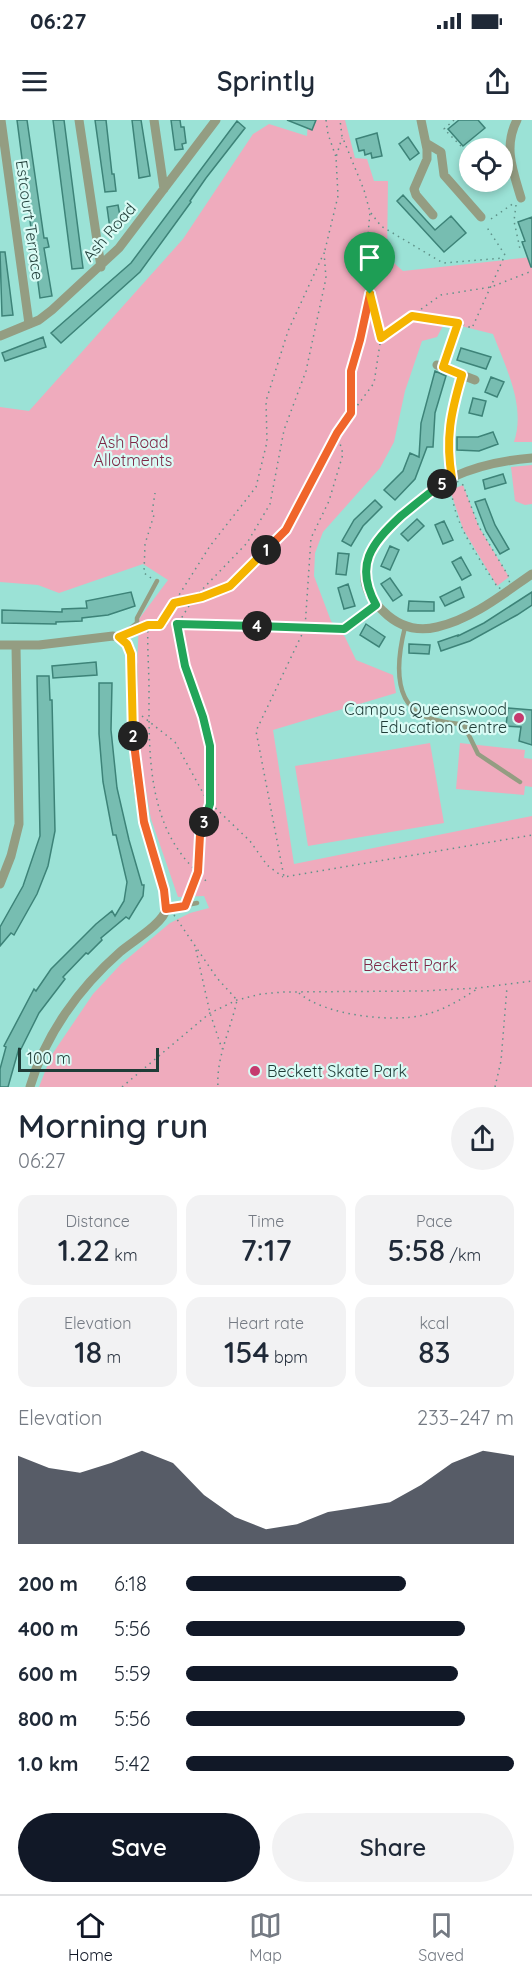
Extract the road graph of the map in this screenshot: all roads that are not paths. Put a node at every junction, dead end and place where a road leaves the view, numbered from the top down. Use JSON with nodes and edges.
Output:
{"nodes":[{"id":1,"x":1,"y":120,"type":"edge"},
{"id":2,"x":79,"y":120,"type":"edge"},
{"id":3,"x":154,"y":120,"type":"edge"},
{"id":4,"x":216,"y":120,"type":"edge"},
{"id":5,"x":421,"y":120,"type":"edge"},
{"id":6,"x":517,"y":120,"type":"edge"},
{"id":7,"x":426,"y":143,"type":"junction"},
{"id":8,"x":164,"y":189,"type":"junction"},
{"id":9,"x":521,"y":198,"type":"dead end"},
{"id":10,"x":433,"y":215,"type":"dead end"},
{"id":11,"x":482,"y":218,"type":"dead end"},
{"id":12,"x":101,"y":267,"type":"junction"},
{"id":13,"x":29,"y":324,"type":"junction"},
{"id":14,"x":0,"y":336,"type":"edge"},
{"id":15,"x":440,"y":366,"type":"road end"},
{"id":16,"x":462,"y":375,"type":"junction"},
{"id":17,"x":475,"y":380,"type":"dead end"},
{"id":18,"x":532,"y":458,"type":"edge"},
{"id":19,"x":452,"y":478,"type":"junction"},
{"id":20,"x":532,"y":574,"type":"edge"},
{"id":21,"x":157,"y":581,"type":"road end"},
{"id":22,"x":405,"y":626,"type":"junction"},
{"id":23,"x":119,"y":637,"type":"junction"},
{"id":24,"x":0,"y":645,"type":"edge"},
{"id":25,"x":16,"y":646,"type":"junction"},
{"id":26,"x":463,"y":723,"type":"junction"},
{"id":27,"x":500,"y":728,"type":"dead end"},
{"id":28,"x":520,"y":782,"type":"dead end"},
{"id":29,"x":0,"y":884,"type":"edge"},
{"id":30,"x":197,"y":903,"type":"dead end"},
{"id":31,"x":166,"y":909,"type":"junction"},
{"id":32,"x":30,"y":1087,"type":"edge"}],
"edges":[{"from":1,"to":13,"type":"street","name":"Estcourt Terrace"},
{"from":2,"to":12,"type":"street"},
{"from":3,"to":8,"type":"street"},
{"from":4,"to":8,"type":"street","name":"Ash Road"},
{"from":5,"to":7,"type":"street"},
{"from":6,"to":9,"type":"street"},
{"from":7,"to":10,"type":"street"},
{"from":7,"to":11,"type":"street"},
{"from":8,"to":12,"type":"street","name":"Ash Road"},
{"from":12,"to":13,"type":"street","name":"Ash Road"},
{"from":13,"to":14,"type":"street","name":"Ash Road"},
{"from":15,"to":16,"type":"street"},
{"from":16,"to":17,"type":"street"},
{"from":16,"to":19,"type":"street"},
{"from":18,"to":19,"type":"street"},
{"from":19,"to":22,"type":"street"},
{"from":20,"to":22,"type":"street"},
{"from":21,"to":23,"type":"lane"},
{"from":22,"to":26,"type":"lane"},
{"from":23,"to":25,"type":"street"},
{"from":23,"to":31,"type":"street"},
{"from":24,"to":25,"type":"street"},
{"from":25,"to":29,"type":"street"},
{"from":26,"to":27,"type":"lane"},
{"from":26,"to":28,"type":"lane"},
{"from":30,"to":31,"type":"lane"},
{"from":31,"to":32,"type":"street"}]}
